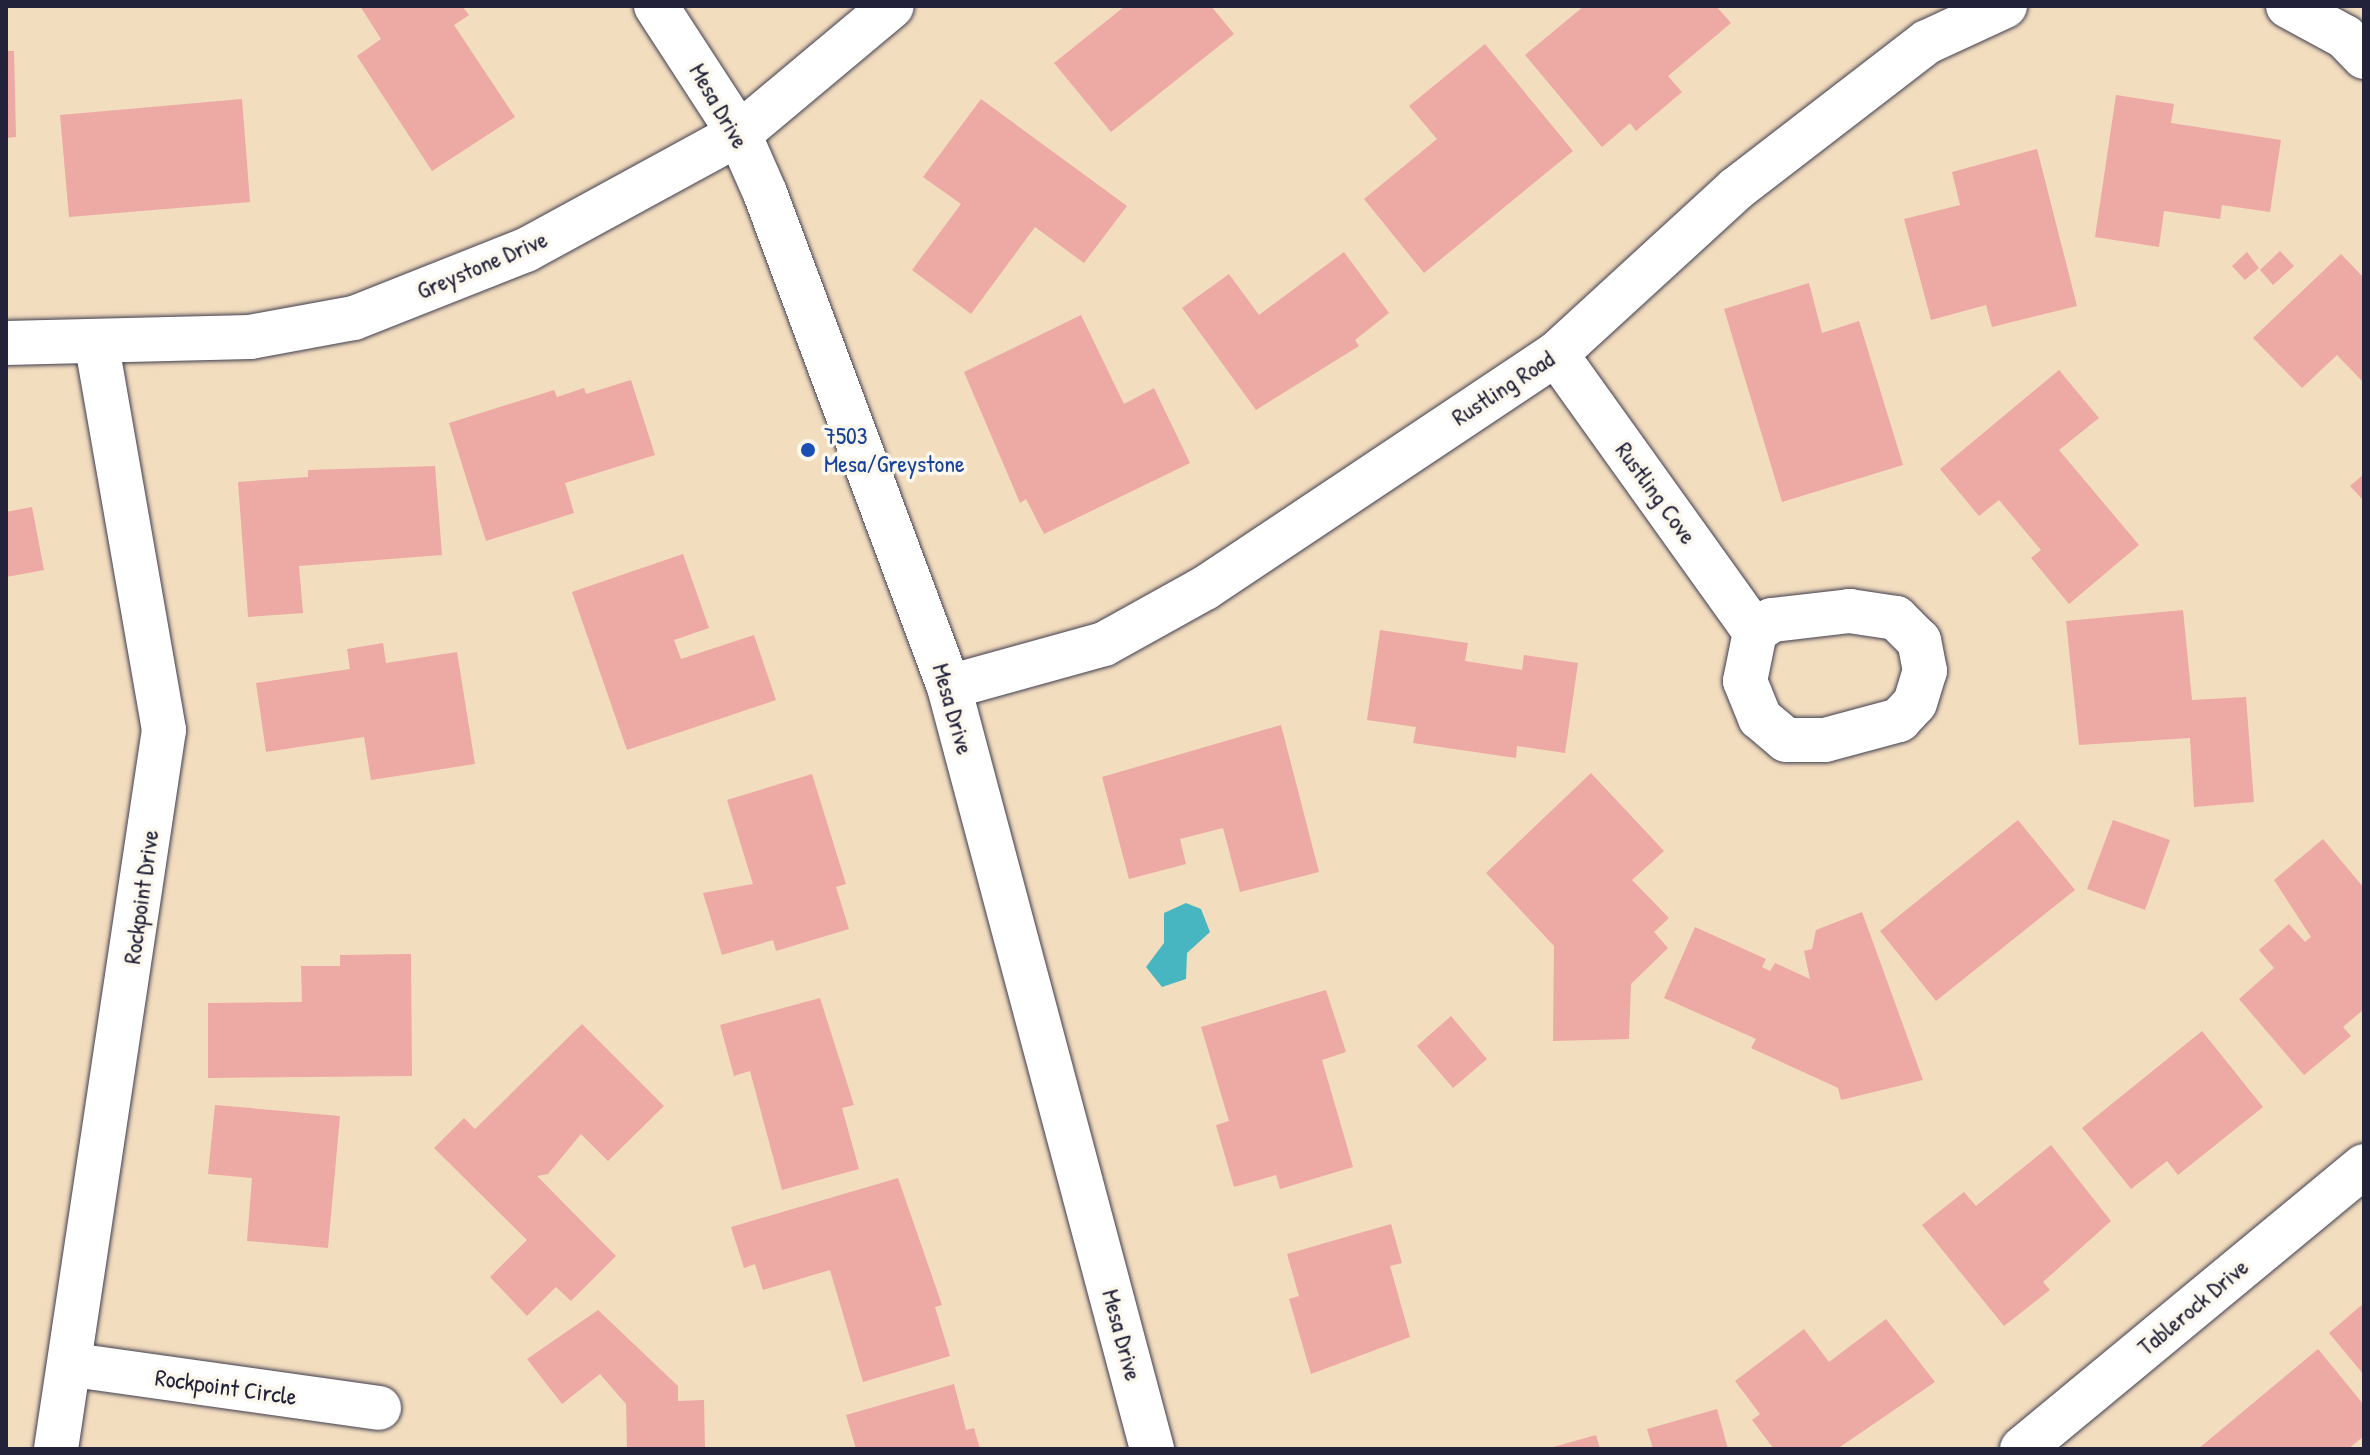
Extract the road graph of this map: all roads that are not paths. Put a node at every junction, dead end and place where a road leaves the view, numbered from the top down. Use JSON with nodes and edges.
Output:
{"nodes":[{"id":1,"x":656,"y":6,"type":"edge"},
{"id":2,"x":892,"y":6,"type":"edge"},
{"id":3,"x":2005,"y":6,"type":"edge"},
{"id":4,"x":2288,"y":6,"type":"edge"},
{"id":5,"x":2364,"y":57,"type":"edge"},
{"id":6,"x":739,"y":134,"type":"junction"},
{"id":7,"x":6,"y":343,"type":"edge"},
{"id":8,"x":97,"y":345,"type":"junction"},
{"id":9,"x":1556,"y":354,"type":"junction"},
{"id":10,"x":1755,"y":632,"type":"dead end"},
{"id":11,"x":949,"y":687,"type":"junction"},
{"id":12,"x":2364,"y":1166,"type":"edge"},
{"id":13,"x":74,"y":1365,"type":"junction"},
{"id":14,"x":379,"y":1408,"type":"dead end"},
{"id":15,"x":56,"y":1449,"type":"edge"},
{"id":16,"x":1152,"y":1449,"type":"edge"},
{"id":17,"x":2022,"y":1449,"type":"edge"}],
"edges":[{"from":1,"to":6,"type":"street","name":"Mesa Drive"},
{"from":2,"to":6,"type":"street","name":"Greystone Drive"},
{"from":3,"to":9,"type":"street","name":"Rustling Road"},
{"from":4,"to":5,"type":"street"},
{"from":6,"to":8,"type":"street","name":"Greystone Drive"},
{"from":6,"to":11,"type":"street","name":"Mesa Drive"},
{"from":7,"to":8,"type":"street","name":"Greystone Drive"},
{"from":8,"to":13,"type":"street","name":"Rockpoint Drive"},
{"from":9,"to":10,"type":"street","name":"Rustling Cove"},
{"from":9,"to":11,"type":"street","name":"Rustling Road"},
{"from":11,"to":16,"type":"street","name":"Mesa Drive"},
{"from":12,"to":17,"type":"street","name":"Tablerock Drive"},
{"from":13,"to":14,"type":"street","name":"Rockpoint Circle"},
{"from":13,"to":15,"type":"street","name":"Rockpoint Drive"}]}
